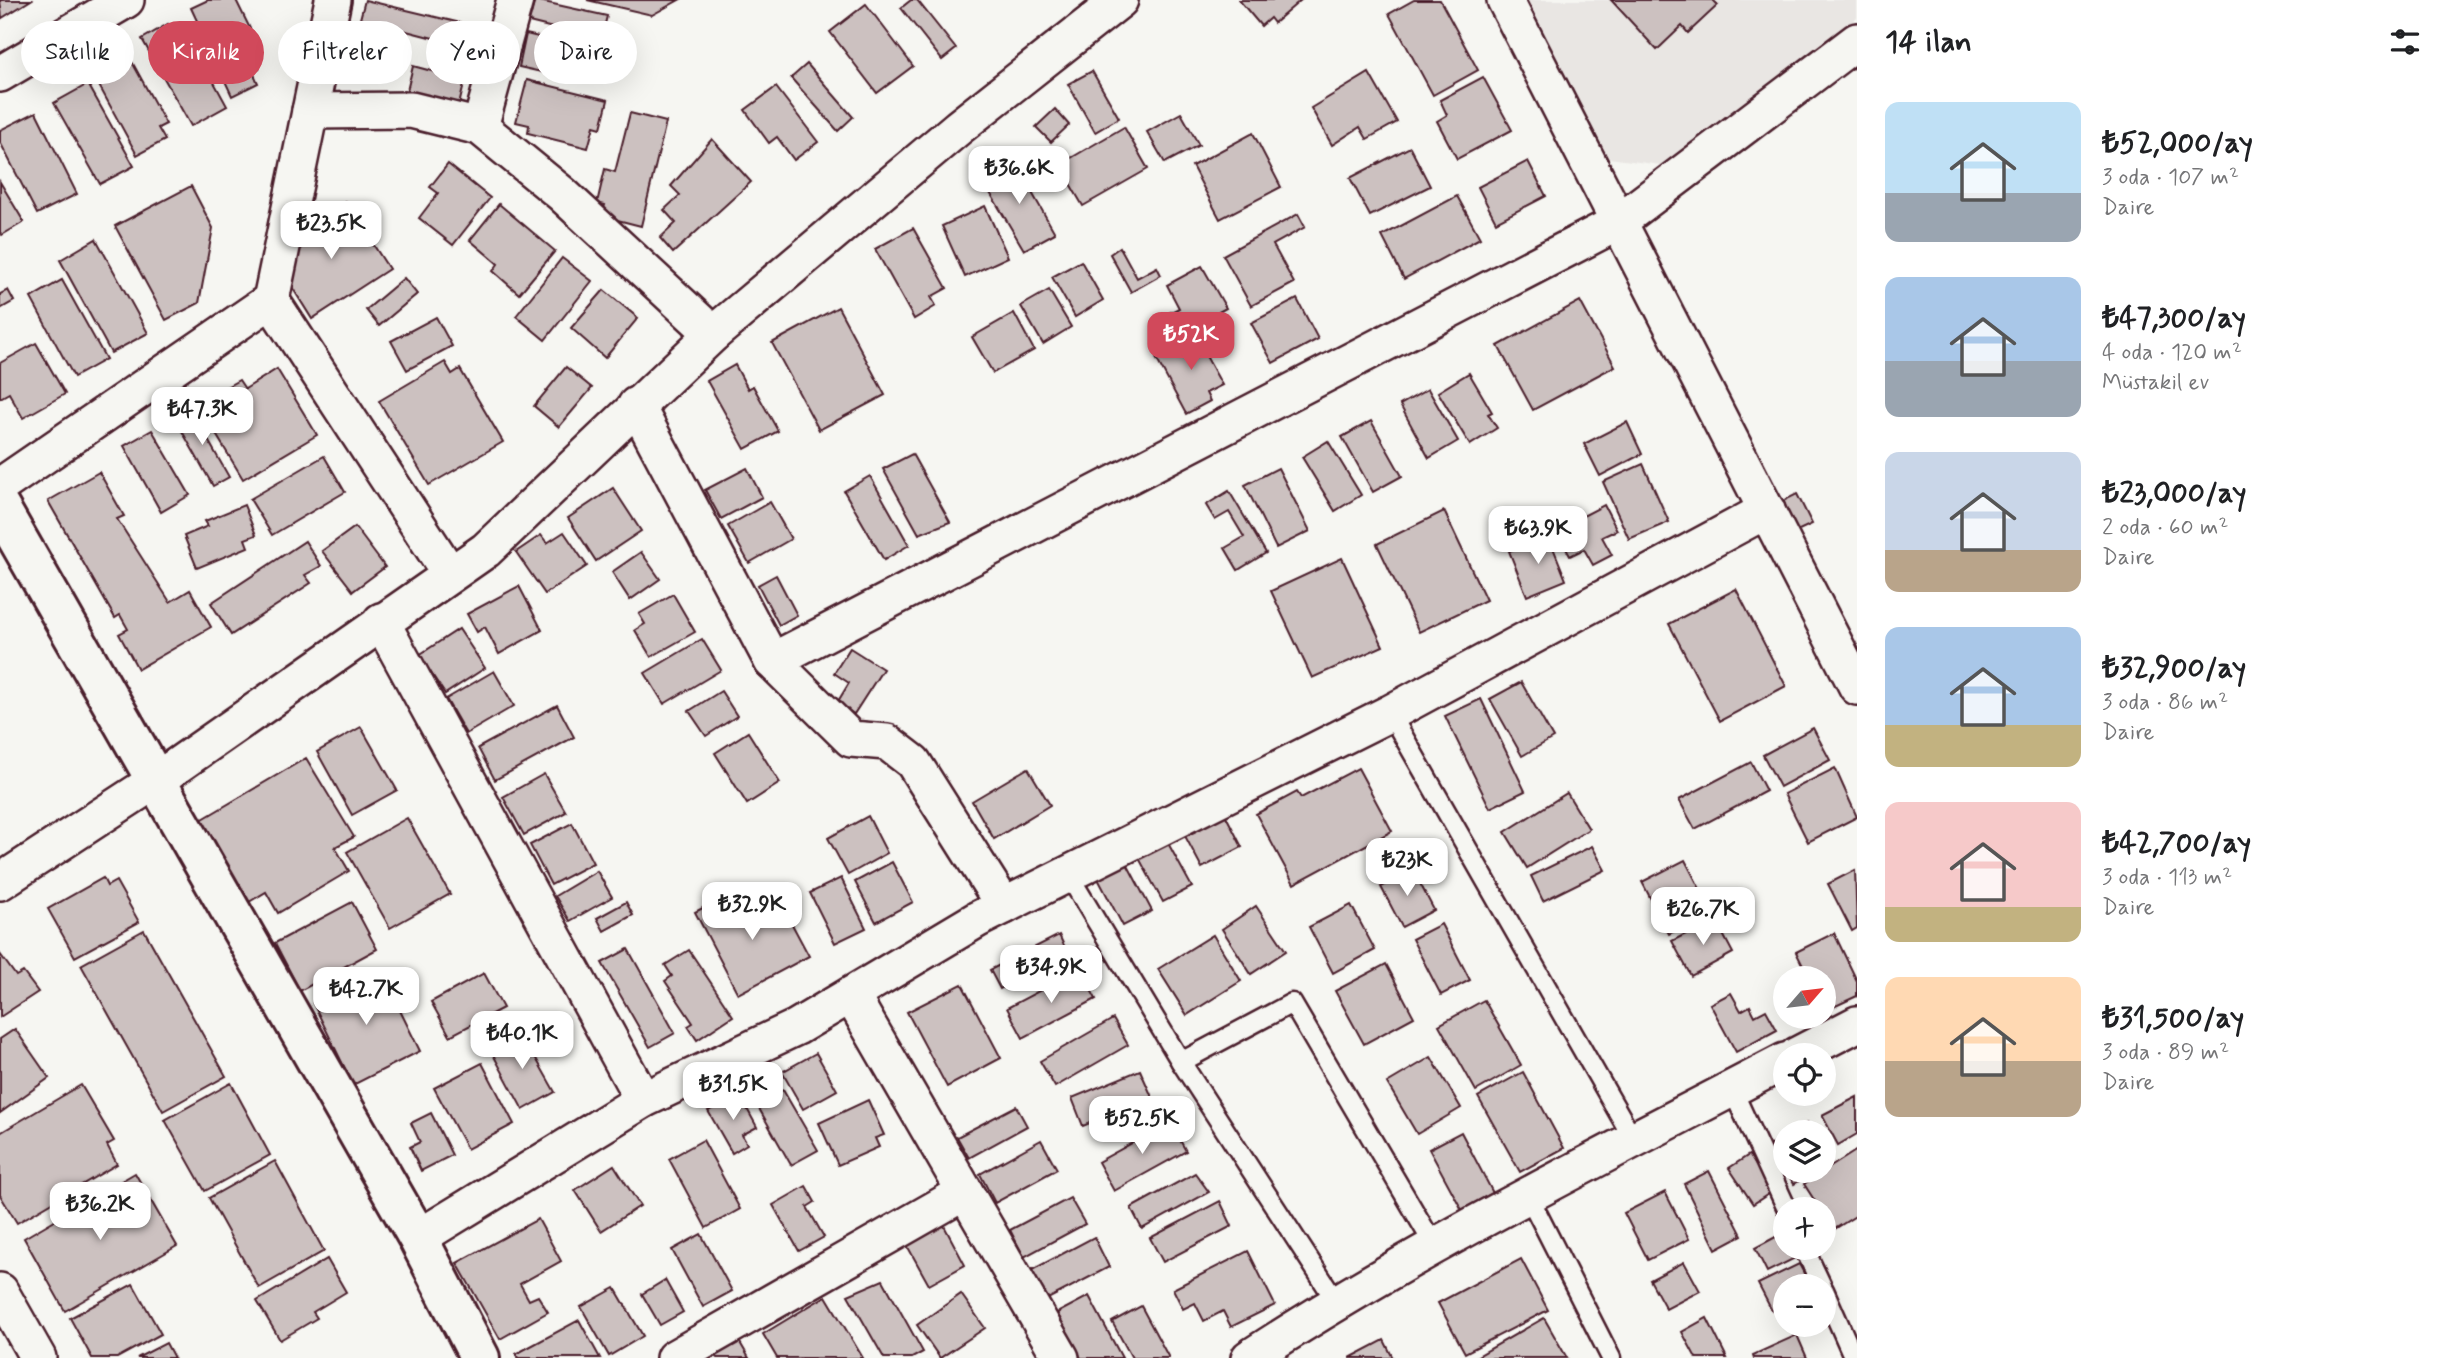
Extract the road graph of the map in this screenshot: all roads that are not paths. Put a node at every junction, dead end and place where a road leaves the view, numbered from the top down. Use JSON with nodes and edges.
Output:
{"nodes":[{"id":1,"x":126,"y":0,"type":"edge"},
{"id":2,"x":333,"y":0,"type":"edge"},
{"id":3,"x":515,"y":0,"type":"edge"},
{"id":4,"x":1120,"y":0,"type":"edge"},
{"id":5,"x":1505,"y":0,"type":"edge"},
{"id":6,"x":1850,"y":59,"type":"edge"},
{"id":7,"x":0,"y":74,"type":"edge"},
{"id":8,"x":310,"y":111,"type":"junction"},
{"id":9,"x":480,"y":127,"type":"junction"},
{"id":10,"x":1617,"y":223,"type":"junction"},
{"id":11,"x":271,"y":300,"type":"junction"},
{"id":12,"x":713,"y":334,"type":"junction"},
{"id":13,"x":636,"y":405,"type":"junction"},
{"id":14,"x":0,"y":486,"type":"edge"},
{"id":15,"x":0,"y":508,"type":"edge"},
{"id":16,"x":1767,"y":510,"type":"junction"},
{"id":17,"x":450,"y":574,"type":"junction"},
{"id":18,"x":381,"y":621,"type":"junction"},
{"id":19,"x":772,"y":661,"type":"junction"},
{"id":20,"x":1857,"y":687,"type":"edge"},
{"id":21,"x":1390,"y":713,"type":"junction"},
{"id":22,"x":155,"y":781,"type":"junction"},
{"id":23,"x":1068,"y":874,"type":"junction"},
{"id":24,"x":0,"y":882,"type":"edge"},
{"id":25,"x":1004,"y":906,"type":"junction"},
{"id":26,"x":851,"y":995,"type":"junction"},
{"id":27,"x":1857,"y":1024,"type":"edge"},
{"id":28,"x":1820,"y":1043,"type":"edge"},
{"id":29,"x":1181,"y":1062,"type":"junction"},
{"id":30,"x":1773,"y":1067,"type":"edge"},
{"id":31,"x":1732,"y":1089,"type":"junction"},
{"id":32,"x":643,"y":1101,"type":"junction"},
{"id":33,"x":1634,"y":1140,"type":"junction"},
{"id":34,"x":965,"y":1192,"type":"junction"},
{"id":35,"x":1528,"y":1195,"type":"junction"},
{"id":36,"x":1782,"y":1197,"type":"edge"},
{"id":37,"x":418,"y":1238,"type":"junction"},
{"id":38,"x":1434,"y":1245,"type":"junction"},
{"id":39,"x":0,"y":1291,"type":"edge"},
{"id":40,"x":1336,"y":1301,"type":"junction"},
{"id":41,"x":1836,"y":1317,"type":"edge"},
{"id":42,"x":38,"y":1358,"type":"edge"},
{"id":43,"x":480,"y":1358,"type":"edge"},
{"id":44,"x":674,"y":1358,"type":"edge"},
{"id":45,"x":1061,"y":1358,"type":"edge"},
{"id":46,"x":1249,"y":1358,"type":"edge"},
{"id":47,"x":1611,"y":1358,"type":"edge"},
{"id":48,"x":1854,"y":1358,"type":"edge"}],
"edges":[{"from":1,"to":7,"type":"street"},
{"from":2,"to":8,"type":"street"},
{"from":3,"to":9,"type":"street"},
{"from":4,"to":12,"type":"street"},
{"from":5,"to":10,"type":"street"},
{"from":6,"to":10,"type":"street"},
{"from":8,"to":9,"type":"street"},
{"from":8,"to":11,"type":"street"},
{"from":9,"to":12,"type":"street"},
{"from":10,"to":16,"type":"street"},
{"from":10,"to":19,"type":"street"},
{"from":11,"to":14,"type":"street"},
{"from":11,"to":17,"type":"street"},
{"from":12,"to":13,"type":"street"},
{"from":13,"to":17,"type":"street"},
{"from":13,"to":19,"type":"street"},
{"from":15,"to":22,"type":"street"},
{"from":16,"to":20,"type":"street"},
{"from":16,"to":21,"type":"street"},
{"from":17,"to":18,"type":"street"},
{"from":18,"to":22,"type":"street"},
{"from":18,"to":32,"type":"street"},
{"from":19,"to":25,"type":"street"},
{"from":21,"to":23,"type":"street"},
{"from":21,"to":33,"type":"lane"},
{"from":22,"to":24,"type":"street"},
{"from":22,"to":37,"type":"street"},
{"from":23,"to":25,"type":"street"},
{"from":23,"to":29,"type":"lane"},
{"from":25,"to":26,"type":"street"},
{"from":26,"to":32,"type":"street"},
{"from":26,"to":34,"type":"street"},
{"from":27,"to":28,"type":"street"},
{"from":29,"to":38,"type":"lane"},
{"from":29,"to":40,"type":"lane"},
{"from":30,"to":31,"type":"street"},
{"from":31,"to":33,"type":"street"},
{"from":31,"to":36,"type":"lane"},
{"from":32,"to":37,"type":"street"},
{"from":33,"to":35,"type":"street"},
{"from":34,"to":44,"type":"street"},
{"from":34,"to":45,"type":"street"},
{"from":35,"to":38,"type":"street"},
{"from":35,"to":47,"type":"lane"},
{"from":37,"to":43,"type":"street"},
{"from":38,"to":40,"type":"street"},
{"from":39,"to":42,"type":"street"},
{"from":40,"to":46,"type":"street"},
{"from":41,"to":48,"type":"lane"}]}
